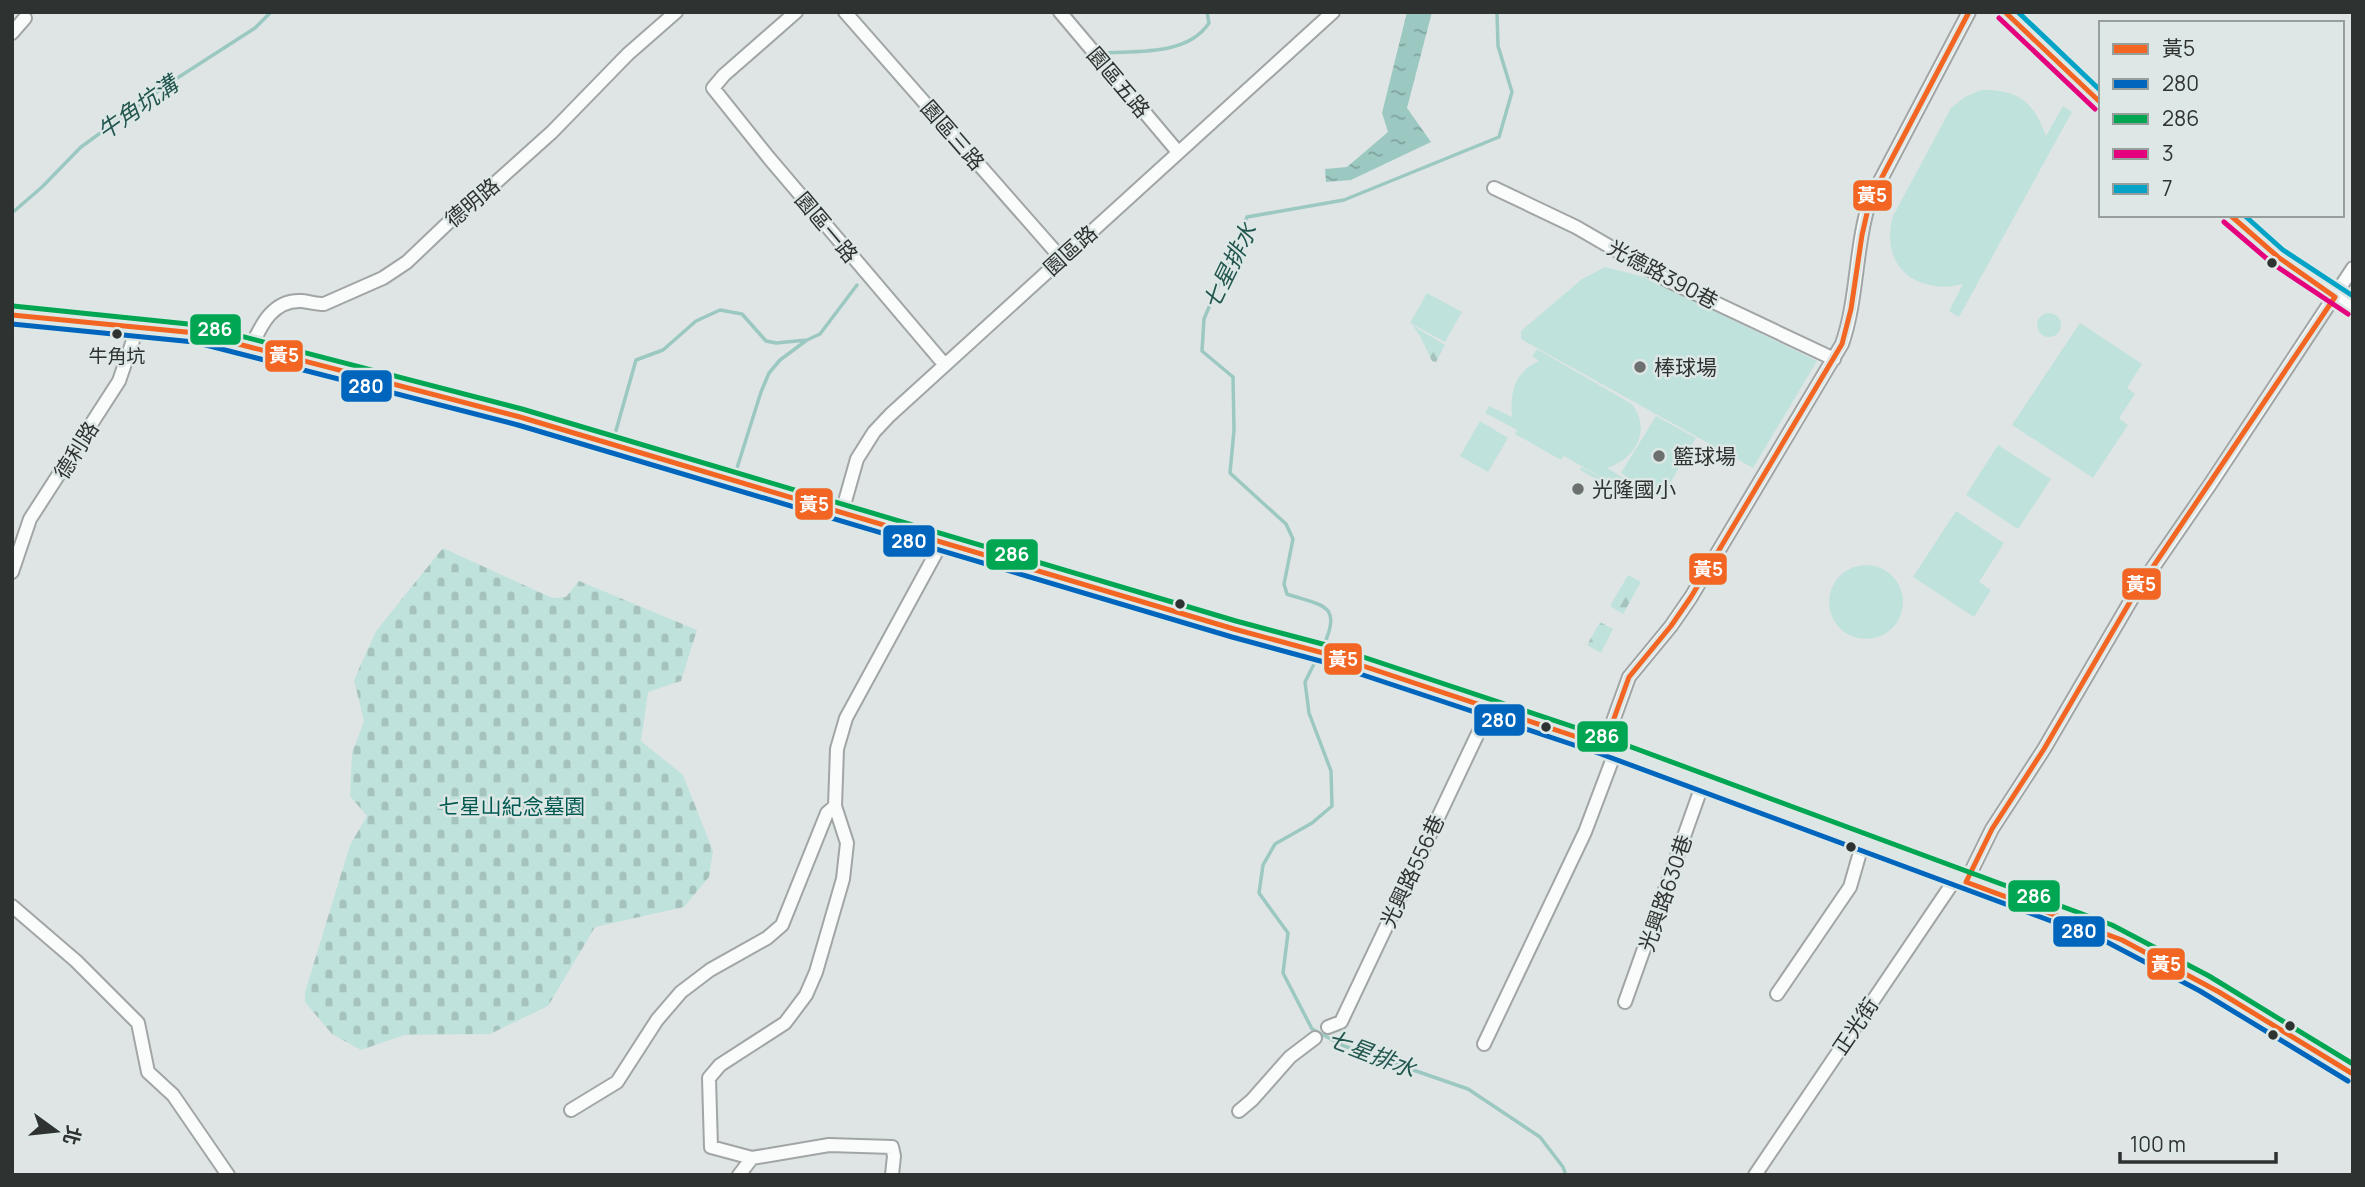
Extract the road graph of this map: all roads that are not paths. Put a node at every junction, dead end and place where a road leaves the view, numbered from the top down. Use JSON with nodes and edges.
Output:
{"nodes":[{"id":1,"x":676,"y":12,"type":"edge"},
{"id":2,"x":796,"y":12,"type":"edge"},
{"id":3,"x":845,"y":12,"type":"edge"},
{"id":4,"x":1060,"y":12,"type":"edge"},
{"id":5,"x":1333,"y":12,"type":"edge"},
{"id":6,"x":1969,"y":12,"type":"edge"},
{"id":7,"x":2005,"y":12,"type":"edge"},
{"id":8,"x":25,"y":18,"type":"dead end"},
{"id":9,"x":12,"y":33,"type":"edge"},
{"id":10,"x":2099,"y":101,"type":"edge"},
{"id":11,"x":1178,"y":152,"type":"junction"},
{"id":12,"x":1493,"y":188,"type":"dead end"},
{"id":13,"x":2232,"y":217,"type":"edge"},
{"id":14,"x":1061,"y":258,"type":"junction"},
{"id":15,"x":2353,"y":268,"type":"edge"},
{"id":16,"x":2335,"y":297,"type":"junction"},
{"id":17,"x":2353,"y":307,"type":"edge"},
{"id":18,"x":12,"y":315,"type":"edge"},
{"id":19,"x":138,"y":326,"type":"junction"},
{"id":20,"x":251,"y":347,"type":"junction"},
{"id":21,"x":1834,"y":359,"type":"junction"},
{"id":22,"x":944,"y":363,"type":"junction"},
{"id":23,"x":842,"y":512,"type":"junction"},
{"id":24,"x":942,"y":542,"type":"junction"},
{"id":25,"x":12,"y":572,"type":"edge"},
{"id":26,"x":1490,"y":708,"type":"junction"},
{"id":27,"x":1611,"y":748,"type":"junction"},
{"id":28,"x":1703,"y":783,"type":"junction"},
{"id":29,"x":835,"y":806,"type":"junction"},
{"id":30,"x":1863,"y":842,"type":"junction"},
{"id":31,"x":1961,"y":880,"type":"junction"},
{"id":32,"x":12,"y":906,"type":"edge"},
{"id":33,"x":1777,"y":994,"type":"dead end"},
{"id":34,"x":1625,"y":1002,"type":"dead end"},
{"id":35,"x":1328,"y":1027,"type":"dead end"},
{"id":36,"x":1315,"y":1038,"type":"dead end"},
{"id":37,"x":1484,"y":1044,"type":"dead end"},
{"id":38,"x":2353,"y":1074,"type":"edge"},
{"id":39,"x":570,"y":1110,"type":"dead end"},
{"id":40,"x":1239,"y":1111,"type":"dead end"},
{"id":41,"x":752,"y":1158,"type":"junction"},
{"id":42,"x":228,"y":1175,"type":"edge"},
{"id":43,"x":739,"y":1175,"type":"edge"},
{"id":44,"x":892,"y":1175,"type":"edge"},
{"id":45,"x":1755,"y":1175,"type":"edge"}],
"edges":[{"from":1,"to":20,"type":"street","name":"德明路"},
{"from":2,"to":22,"type":"street","name":"園區一路"},
{"from":3,"to":14,"type":"street","name":"園區三路"},
{"from":4,"to":11,"type":"street","name":"園區五路"},
{"from":5,"to":11,"type":"street","name":"園區路"},
{"from":6,"to":21,"type":"street"},
{"from":7,"to":10,"type":"street"},
{"from":8,"to":9,"type":"street"},
{"from":11,"to":14,"type":"street","name":"園區路"},
{"from":12,"to":21,"type":"street","name":"光德路390巷"},
{"from":13,"to":16,"type":"street"},
{"from":14,"to":22,"type":"street","name":"園區路"},
{"from":15,"to":16,"type":"street","name":"正光街"},
{"from":16,"to":17,"type":"street"},
{"from":16,"to":31,"type":"street","name":"正光街"},
{"from":18,"to":19,"type":"main road"},
{"from":19,"to":20,"type":"main road"},
{"from":19,"to":25,"type":"street","name":"德利路"},
{"from":20,"to":23,"type":"main road"},
{"from":21,"to":27,"type":"street"},
{"from":22,"to":23,"type":"street","name":"園區路"},
{"from":23,"to":24,"type":"main road"},
{"from":24,"to":26,"type":"main road"},
{"from":24,"to":29,"type":"street"},
{"from":26,"to":27,"type":"main road"},
{"from":26,"to":35,"type":"street","name":"光興路556巷"},
{"from":27,"to":28,"type":"main road"},
{"from":27,"to":37,"type":"street"},
{"from":28,"to":30,"type":"main road"},
{"from":28,"to":34,"type":"street","name":"光興路630巷"},
{"from":29,"to":39,"type":"street"},
{"from":29,"to":41,"type":"street"},
{"from":30,"to":31,"type":"main road"},
{"from":30,"to":33,"type":"street"},
{"from":31,"to":38,"type":"main road"},
{"from":31,"to":45,"type":"street","name":"正光街"},
{"from":32,"to":42,"type":"street"},
{"from":36,"to":40,"type":"street"},
{"from":41,"to":43,"type":"street"},
{"from":41,"to":44,"type":"street"}]}
